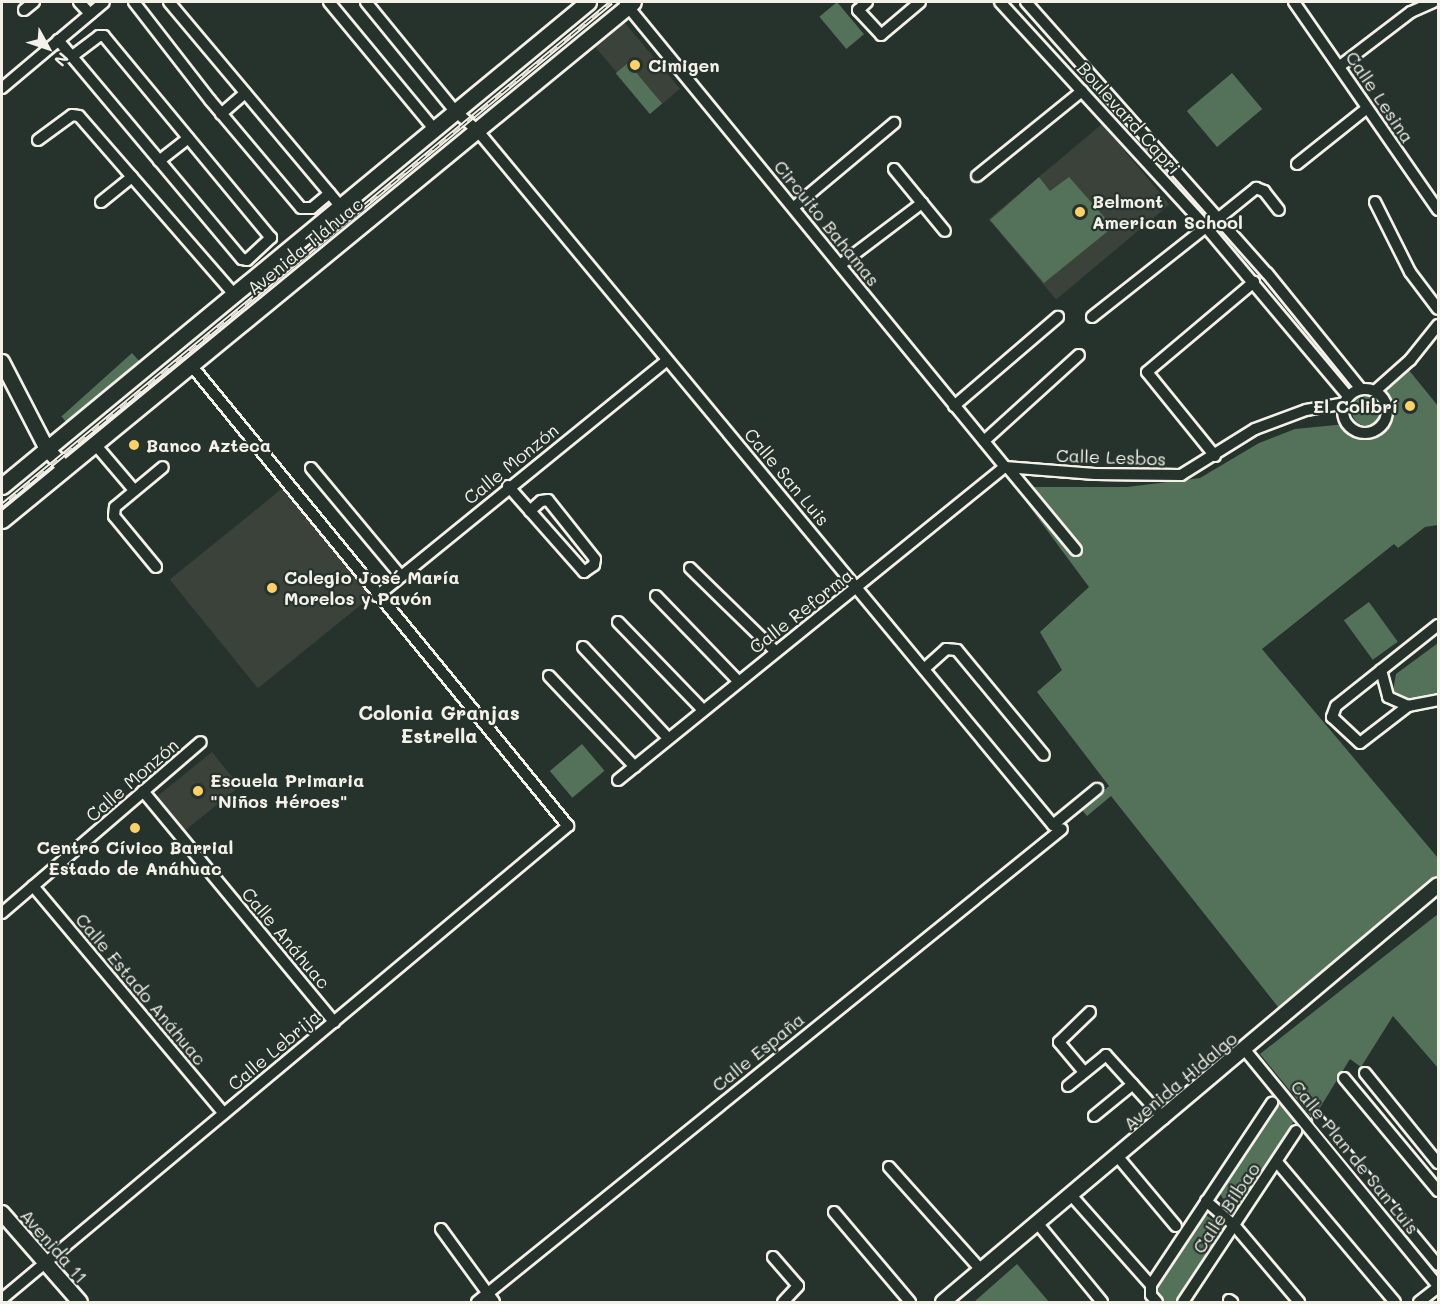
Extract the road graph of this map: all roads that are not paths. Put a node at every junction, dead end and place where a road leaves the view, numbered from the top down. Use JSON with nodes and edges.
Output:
{"nodes":[{"id":1,"x":34,"y":2,"type":"edge"},
{"id":2,"x":79,"y":2,"type":"edge"},
{"id":3,"x":104,"y":2,"type":"edge"},
{"id":4,"x":134,"y":2,"type":"edge"},
{"id":5,"x":169,"y":2,"type":"edge"},
{"id":6,"x":366,"y":2,"type":"edge"},
{"id":7,"x":588,"y":2,"type":"edge"},
{"id":8,"x":921,"y":2,"type":"edge"},
{"id":9,"x":1000,"y":2,"type":"edge"},
{"id":10,"x":1026,"y":2,"type":"edge"},
{"id":11,"x":1294,"y":2,"type":"edge"},
{"id":12,"x":1434,"y":2,"type":"edge"},
{"id":13,"x":628,"y":3,"type":"edge"},
{"id":14,"x":335,"y":4,"type":"edge"},
{"id":15,"x":863,"y":6,"type":"edge"},
{"id":16,"x":24,"y":10,"type":"dead end"},
{"id":17,"x":90,"y":14,"type":"junction"},
{"id":18,"x":58,"y":40,"type":"junction"},
{"id":19,"x":72,"y":56,"type":"junction"},
{"id":20,"x":1340,"y":66,"type":"junction"},
{"id":21,"x":2,"y":88,"type":"edge"},
{"id":22,"x":1082,"y":91,"type":"junction"},
{"id":23,"x":245,"y":93,"type":"junction"},
{"id":24,"x":1366,"y":109,"type":"junction"},
{"id":25,"x":455,"y":111,"type":"junction"},
{"id":26,"x":221,"y":114,"type":"junction"},
{"id":27,"x":894,"y":123,"type":"dead end"},
{"id":28,"x":434,"y":129,"type":"junction"},
{"id":29,"x":477,"y":130,"type":"junction"},
{"id":30,"x":188,"y":138,"type":"junction"},
{"id":31,"x":38,"y":140,"type":"dead end"},
{"id":32,"x":159,"y":161,"type":"junction"},
{"id":33,"x":1297,"y":164,"type":"dead end"},
{"id":34,"x":894,"y":169,"type":"dead end"},
{"id":35,"x":977,"y":176,"type":"dead end"},
{"id":36,"x":132,"y":177,"type":"junction"},
{"id":37,"x":330,"y":193,"type":"junction"},
{"id":38,"x":101,"y":202,"type":"dead end"},
{"id":39,"x":1376,"y":202,"type":"dead end"},
{"id":40,"x":922,"y":203,"type":"junction"},
{"id":41,"x":340,"y":206,"type":"junction"},
{"id":42,"x":794,"y":207,"type":"junction"},
{"id":43,"x":1279,"y":210,"type":"dead end"},
{"id":44,"x":1438,"y":210,"type":"edge"},
{"id":45,"x":1219,"y":218,"type":"junction"},
{"id":46,"x":1206,"y":227,"type":"junction"},
{"id":47,"x":945,"y":231,"type":"dead end"},
{"id":48,"x":840,"y":265,"type":"junction"},
{"id":49,"x":1254,"y":282,"type":"junction"},
{"id":50,"x":234,"y":294,"type":"junction"},
{"id":51,"x":1438,"y":309,"type":"edge"},
{"id":52,"x":1058,"y":317,"type":"dead end"},
{"id":53,"x":1092,"y":317,"type":"dead end"},
{"id":54,"x":1438,"y":325,"type":"edge"},
{"id":55,"x":1079,"y":355,"type":"dead end"},
{"id":56,"x":667,"y":360,"type":"junction"},
{"id":57,"x":2,"y":362,"type":"edge"},
{"id":58,"x":191,"y":365,"type":"junction"},
{"id":59,"x":1361,"y":389,"type":"junction"},
{"id":60,"x":1375,"y":390,"type":"junction"},
{"id":61,"x":1346,"y":399,"type":"junction"},
{"id":62,"x":954,"y":405,"type":"junction"},
{"id":63,"x":984,"y":441,"type":"junction"},
{"id":64,"x":94,"y":443,"type":"junction"},
{"id":65,"x":47,"y":449,"type":"junction"},
{"id":66,"x":1215,"y":456,"type":"junction"},
{"id":67,"x":64,"y":467,"type":"junction"},
{"id":68,"x":163,"y":467,"type":"dead end"},
{"id":69,"x":311,"y":468,"type":"dead end"},
{"id":70,"x":1007,"y":468,"type":"junction"},
{"id":71,"x":2,"y":486,"type":"edge"},
{"id":72,"x":508,"y":486,"type":"junction"},
{"id":73,"x":134,"y":490,"type":"junction"},
{"id":74,"x":530,"y":511,"type":"junction"},
{"id":75,"x":3,"y":515,"type":"edge"},
{"id":76,"x":1076,"y":550,"type":"dead end"},
{"id":77,"x":156,"y":567,"type":"dead end"},
{"id":78,"x":690,"y":568,"type":"dead end"},
{"id":79,"x":401,"y":576,"type":"junction"},
{"id":80,"x":858,"y":588,"type":"junction"},
{"id":81,"x":377,"y":596,"type":"junction"},
{"id":82,"x":656,"y":596,"type":"dead end"},
{"id":83,"x":618,"y":622,"type":"dead end"},
{"id":84,"x":1438,"y":625,"type":"edge"},
{"id":85,"x":583,"y":647,"type":"dead end"},
{"id":86,"x":776,"y":651,"type":"junction"},
{"id":87,"x":924,"y":669,"type":"junction"},
{"id":88,"x":1381,"y":670,"type":"junction"},
{"id":89,"x":549,"y":676,"type":"dead end"},
{"id":90,"x":738,"y":681,"type":"junction"},
{"id":91,"x":1438,"y":700,"type":"edge"},
{"id":92,"x":1408,"y":706,"type":"junction"},
{"id":93,"x":703,"y":710,"type":"junction"},
{"id":94,"x":668,"y":738,"type":"junction"},
{"id":95,"x":201,"y":742,"type":"dead end"},
{"id":96,"x":1044,"y":755,"type":"dead end"},
{"id":97,"x":635,"y":767,"type":"junction"},
{"id":98,"x":618,"y":780,"type":"dead end"},
{"id":99,"x":1097,"y":789,"type":"dead end"},
{"id":100,"x":143,"y":791,"type":"junction"},
{"id":101,"x":1058,"y":828,"type":"junction"},
{"id":102,"x":1438,"y":885,"type":"edge"},
{"id":103,"x":33,"y":886,"type":"junction"},
{"id":104,"x":2,"y":913,"type":"edge"},
{"id":105,"x":1090,"y":1012,"type":"dead end"},
{"id":106,"x":334,"y":1022,"type":"junction"},
{"id":107,"x":1245,"y":1050,"type":"junction"},
{"id":108,"x":1084,"y":1072,"type":"junction"},
{"id":109,"x":1365,"y":1073,"type":"dead end"},
{"id":110,"x":1344,"y":1078,"type":"dead end"},
{"id":111,"x":1133,"y":1084,"type":"junction"},
{"id":112,"x":1068,"y":1086,"type":"dead end"},
{"id":113,"x":1272,"y":1103,"type":"dead end"},
{"id":114,"x":224,"y":1113,"type":"junction"},
{"id":115,"x":1094,"y":1116,"type":"dead end"},
{"id":116,"x":1164,"y":1119,"type":"junction"},
{"id":117,"x":1318,"y":1120,"type":"dead end"},
{"id":118,"x":1296,"y":1131,"type":"dead end"},
{"id":119,"x":1118,"y":1157,"type":"junction"},
{"id":120,"x":1276,"y":1162,"type":"junction"},
{"id":121,"x":1438,"y":1163,"type":"edge"},
{"id":122,"x":889,"y":1167,"type":"dead end"},
{"id":123,"x":1438,"y":1191,"type":"edge"},
{"id":124,"x":1071,"y":1195,"type":"junction"},
{"id":125,"x":1206,"y":1201,"type":"junction"},
{"id":126,"x":834,"y":1212,"type":"dead end"},
{"id":127,"x":2,"y":1213,"type":"edge"},
{"id":128,"x":1038,"y":1224,"type":"junction"},
{"id":129,"x":1234,"y":1225,"type":"junction"},
{"id":130,"x":1176,"y":1226,"type":"dead end"},
{"id":131,"x":441,"y":1229,"type":"dead end"},
{"id":132,"x":773,"y":1257,"type":"dead end"},
{"id":133,"x":46,"y":1262,"type":"junction"},
{"id":134,"x":1438,"y":1265,"type":"edge"},
{"id":135,"x":982,"y":1271,"type":"junction"},
{"id":136,"x":1151,"y":1285,"type":"junction"},
{"id":137,"x":1438,"y":1286,"type":"edge"},
{"id":138,"x":491,"y":1298,"type":"edge"},
{"id":139,"x":2,"y":1299,"type":"edge"},
{"id":140,"x":80,"y":1302,"type":"edge"},
{"id":141,"x":477,"y":1302,"type":"edge"},
{"id":142,"x":783,"y":1302,"type":"edge"},
{"id":143,"x":910,"y":1302,"type":"edge"},
{"id":144,"x":943,"y":1302,"type":"edge"},
{"id":145,"x":1102,"y":1302,"type":"edge"},
{"id":146,"x":1157,"y":1302,"type":"edge"},
{"id":147,"x":1183,"y":1302,"type":"edge"},
{"id":148,"x":1299,"y":1302,"type":"edge"},
{"id":149,"x":1395,"y":1302,"type":"edge"},
{"id":150,"x":1419,"y":1302,"type":"edge"}],
"edges":[{"from":1,"to":16,"type":"street"},
{"from":2,"to":17,"type":"street"},
{"from":3,"to":17,"type":"street"},
{"from":4,"to":26,"type":"street"},
{"from":5,"to":23,"type":"street"},
{"from":6,"to":25,"type":"street","name":"Calle San Luis"},
{"from":7,"to":25,"type":"main road","name":"Avenida Tláhuac"},
{"from":8,"to":15,"type":"street"},
{"from":9,"to":22,"type":"street","name":"Boulevard Capri"},
{"from":10,"to":45,"type":"street","name":"Boulevard Capri"},
{"from":11,"to":20,"type":"street","name":"Calle Lesina"},
{"from":12,"to":20,"type":"street"},
{"from":13,"to":29,"type":"main road","name":"Avenida Tláhuac"},
{"from":13,"to":42,"type":"street","name":"Circuito Bahamas"},
{"from":14,"to":28,"type":"street"},
{"from":17,"to":18,"type":"street"},
{"from":18,"to":19,"type":"street"},
{"from":18,"to":21,"type":"street"},
{"from":19,"to":30,"type":"street"},
{"from":19,"to":32,"type":"street"},
{"from":20,"to":24,"type":"street","name":"Calle Lesina"},
{"from":22,"to":35,"type":"street"},
{"from":22,"to":46,"type":"street","name":"Boulevard Capri"},
{"from":23,"to":26,"type":"street"},
{"from":23,"to":37,"type":"street"},
{"from":24,"to":33,"type":"street"},
{"from":24,"to":44,"type":"street","name":"Calle Lesina"},
{"from":25,"to":28,"type":"main road","name":"Avenida Tláhuac"},
{"from":25,"to":29,"type":"street","name":"Calle San Luis"},
{"from":26,"to":37,"type":"street"},
{"from":27,"to":42,"type":"street"},
{"from":28,"to":41,"type":"main road","name":"Avenida Tláhuac"},
{"from":29,"to":56,"type":"street","name":"Calle San Luis"},
{"from":29,"to":58,"type":"main road","name":"Avenida Tláhuac"},
{"from":30,"to":32,"type":"street"},
{"from":30,"to":32,"type":"street"},
{"from":31,"to":36,"type":"street"},
{"from":34,"to":40,"type":"street"},
{"from":36,"to":38,"type":"street"},
{"from":36,"to":50,"type":"street"},
{"from":37,"to":41,"type":"street"},
{"from":39,"to":51,"type":"street"},
{"from":40,"to":47,"type":"street"},
{"from":40,"to":48,"type":"street"},
{"from":41,"to":50,"type":"main road","name":"Avenida Tláhuac"},
{"from":42,"to":48,"type":"street","name":"Circuito Bahamas"},
{"from":43,"to":45,"type":"street"},
{"from":45,"to":59,"type":"street","name":"Boulevard Capri"},
{"from":46,"to":49,"type":"street","name":"Boulevard Capri"},
{"from":46,"to":53,"type":"street"},
{"from":48,"to":62,"type":"street","name":"Circuito Bahamas"},
{"from":49,"to":61,"type":"street","name":"Boulevard Capri"},
{"from":49,"to":66,"type":"street"},
{"from":50,"to":65,"type":"main road","name":"Avenida Tláhuac"},
{"from":52,"to":62,"type":"street"},
{"from":54,"to":60,"type":"street"},
{"from":55,"to":63,"type":"street"},
{"from":56,"to":72,"type":"street","name":"Calle Monzón"},
{"from":56,"to":80,"type":"street","name":"Calle San Luis"},
{"from":57,"to":65,"type":"street"},
{"from":58,"to":64,"type":"main road","name":"Avenida Tláhuac"},
{"from":58,"to":81,"type":"street"},
{"from":59,"to":60,"type":"street"},
{"from":59,"to":61,"type":"street"},
{"from":60,"to":61,"type":"street"},
{"from":61,"to":66,"type":"street","name":"Calle Lesbos"},
{"from":62,"to":63,"type":"street","name":"Circuito Bahamas"},
{"from":63,"to":70,"type":"street","name":"Circuito Bahamas"},
{"from":64,"to":67,"type":"main road","name":"Avenida Tláhuac"},
{"from":64,"to":73,"type":"street"},
{"from":65,"to":67,"type":"street"},
{"from":65,"to":71,"type":"main road","name":"Avenida Tláhuac"},
{"from":66,"to":70,"type":"street","name":"Calle Lesbos"},
{"from":67,"to":75,"type":"main road","name":"Avenida Tláhuac"},
{"from":68,"to":73,"type":"street"},
{"from":69,"to":79,"type":"street"},
{"from":70,"to":76,"type":"street","name":"Circuito Bahamas"},
{"from":70,"to":80,"type":"street","name":"Calle Reforma"},
{"from":72,"to":74,"type":"street"},
{"from":72,"to":79,"type":"street","name":"Calle Monzón"},
{"from":73,"to":77,"type":"street"},
{"from":74,"to":74,"type":"street"},
{"from":78,"to":86,"type":"street"},
{"from":79,"to":81,"type":"street","name":"Calle Monzón"},
{"from":80,"to":86,"type":"street","name":"Calle Reforma"},
{"from":80,"to":87,"type":"street","name":"Calle San Luis"},
{"from":81,"to":106,"type":"street","name":"Calle Lebrija"},
{"from":82,"to":90,"type":"street"},
{"from":83,"to":93,"type":"street"},
{"from":84,"to":88,"type":"street"},
{"from":85,"to":94,"type":"street"},
{"from":86,"to":90,"type":"street","name":"Calle Reforma"},
{"from":87,"to":96,"type":"street"},
{"from":87,"to":101,"type":"street","name":"Calle San Luis"},
{"from":88,"to":92,"type":"street"},
{"from":88,"to":92,"type":"street"},
{"from":89,"to":97,"type":"street"},
{"from":90,"to":93,"type":"street","name":"Calle Reforma"},
{"from":91,"to":92,"type":"street"},
{"from":93,"to":94,"type":"street","name":"Calle Reforma"},
{"from":94,"to":97,"type":"street","name":"Calle Reforma"},
{"from":95,"to":100,"type":"street","name":"Calle Monzón"},
{"from":97,"to":98,"type":"street","name":"Calle Reforma"},
{"from":99,"to":101,"type":"street"},
{"from":100,"to":103,"type":"street","name":"Calle Monzón"},
{"from":100,"to":106,"type":"street","name":"Calle Anáhuac"},
{"from":101,"to":138,"type":"street","name":"Calle España"},
{"from":102,"to":107,"type":"street","name":"Avenida Hidalgo"},
{"from":103,"to":104,"type":"street","name":"Calle Monzón"},
{"from":103,"to":114,"type":"street","name":"Calle Estado Anáhuac"},
{"from":105,"to":108,"type":"street"},
{"from":106,"to":114,"type":"street","name":"Calle Lebrija"},
{"from":107,"to":116,"type":"street","name":"Avenida Hidalgo"},
{"from":107,"to":137,"type":"street","name":"Calle Plan de San Luis"},
{"from":108,"to":111,"type":"street"},
{"from":108,"to":112,"type":"street"},
{"from":109,"to":121,"type":"street"},
{"from":110,"to":123,"type":"street"},
{"from":111,"to":115,"type":"street"},
{"from":111,"to":116,"type":"street"},
{"from":113,"to":125,"type":"street"},
{"from":114,"to":133,"type":"street","name":"Calle Lebrija"},
{"from":116,"to":119,"type":"street","name":"Avenida Hidalgo"},
{"from":117,"to":134,"type":"street"},
{"from":118,"to":120,"type":"street","name":"Calle Bilbao"},
{"from":119,"to":124,"type":"street","name":"Avenida Hidalgo"},
{"from":119,"to":130,"type":"street"},
{"from":120,"to":129,"type":"street","name":"Calle Bilbao"},
{"from":120,"to":149,"type":"street"},
{"from":122,"to":135,"type":"street"},
{"from":124,"to":128,"type":"street","name":"Avenida Hidalgo"},
{"from":124,"to":136,"type":"street"},
{"from":125,"to":129,"type":"street"},
{"from":125,"to":136,"type":"street"},
{"from":126,"to":143,"type":"street"},
{"from":127,"to":133,"type":"street","name":"Avenida 11"},
{"from":128,"to":135,"type":"street","name":"Avenida Hidalgo"},
{"from":128,"to":145,"type":"street"},
{"from":129,"to":147,"type":"street","name":"Calle Bilbao"},
{"from":129,"to":148,"type":"street"},
{"from":131,"to":138,"type":"street"},
{"from":132,"to":142,"type":"street"},
{"from":133,"to":139,"type":"street","name":"Calle Lebrija"},
{"from":133,"to":140,"type":"street","name":"Avenida 11"},
{"from":135,"to":144,"type":"street","name":"Avenida Hidalgo"},
{"from":136,"to":146,"type":"street"},
{"from":137,"to":150,"type":"street"},
{"from":138,"to":141,"type":"street","name":"Calle España"}]}
